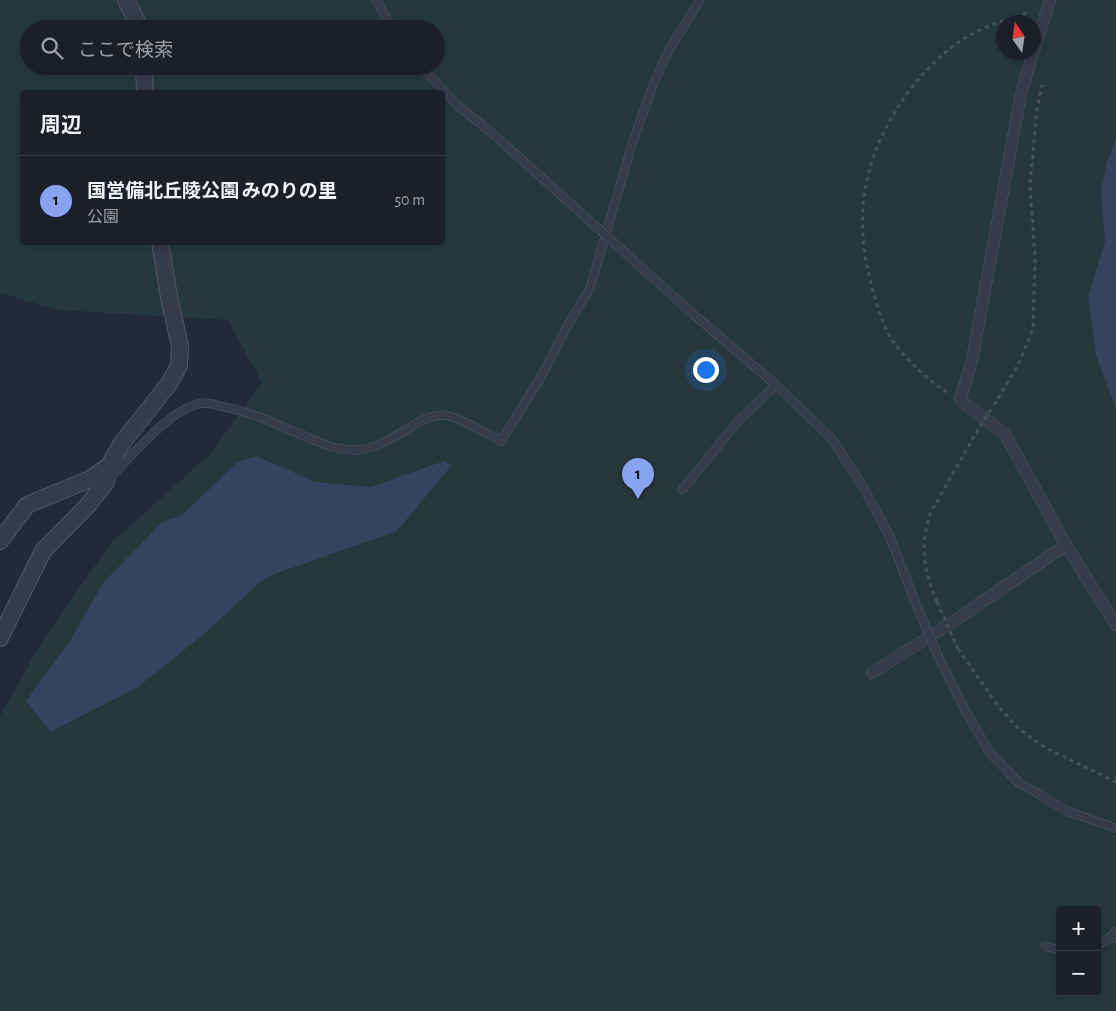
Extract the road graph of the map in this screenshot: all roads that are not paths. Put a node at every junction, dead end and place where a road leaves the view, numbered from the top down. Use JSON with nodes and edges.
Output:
{"nodes":[{"id":1,"x":126,"y":0,"type":"edge"},
{"id":2,"x":376,"y":0,"type":"edge"},
{"id":3,"x":700,"y":0,"type":"edge"},
{"id":4,"x":1048,"y":4,"type":"edge"},
{"id":5,"x":136,"y":20,"type":"edge"},
{"id":6,"x":387,"y":20,"type":"edge"},
{"id":7,"x":1041,"y":26,"type":"edge"},
{"id":8,"x":1031,"y":60,"type":"edge"},
{"id":9,"x":144,"y":75,"type":"edge"},
{"id":10,"x":429,"y":75,"type":"edge"},
{"id":11,"x":145,"y":90,"type":"edge"},
{"id":12,"x":443,"y":90,"type":"edge"},
{"id":13,"x":445,"y":92,"type":"edge"},
{"id":14,"x":160,"y":245,"type":"edge"},
{"id":15,"x":776,"y":385,"type":"junction"},
{"id":16,"x":107,"y":474,"type":"junction"},
{"id":17,"x":682,"y":490,"type":"dead end"},
{"id":18,"x":0,"y":541,"type":"edge"},
{"id":19,"x":1066,"y":545,"type":"junction"},
{"id":20,"x":1116,"y":625,"type":"edge"},
{"id":21,"x":0,"y":638,"type":"edge"},
{"id":22,"x":872,"y":673,"type":"dead end"},
{"id":23,"x":1116,"y":828,"type":"edge"},
{"id":24,"x":1116,"y":931,"type":"edge"},
{"id":25,"x":1101,"y":943,"type":"edge"},
{"id":26,"x":1045,"y":946,"type":"dead end"},
{"id":27,"x":1056,"y":949,"type":"edge"}],
"edges":[{"from":1,"to":5,"type":"street"},
{"from":2,"to":6,"type":"lane"},
{"from":3,"to":16,"type":"lane"},
{"from":4,"to":7,"type":"street"},
{"from":8,"to":19,"type":"street"},
{"from":9,"to":11,"type":"street"},
{"from":10,"to":12,"type":"lane","bridge":true},
{"from":13,"to":15,"type":"lane","bridge":true},
{"from":14,"to":16,"type":"street"},
{"from":15,"to":17,"type":"lane"},
{"from":15,"to":23,"type":"lane","bridge":true},
{"from":16,"to":18,"type":"street"},
{"from":16,"to":21,"type":"street"},
{"from":19,"to":20,"type":"street"},
{"from":19,"to":22,"type":"street"},
{"from":24,"to":25,"type":"lane"},
{"from":26,"to":27,"type":"lane"}]}
